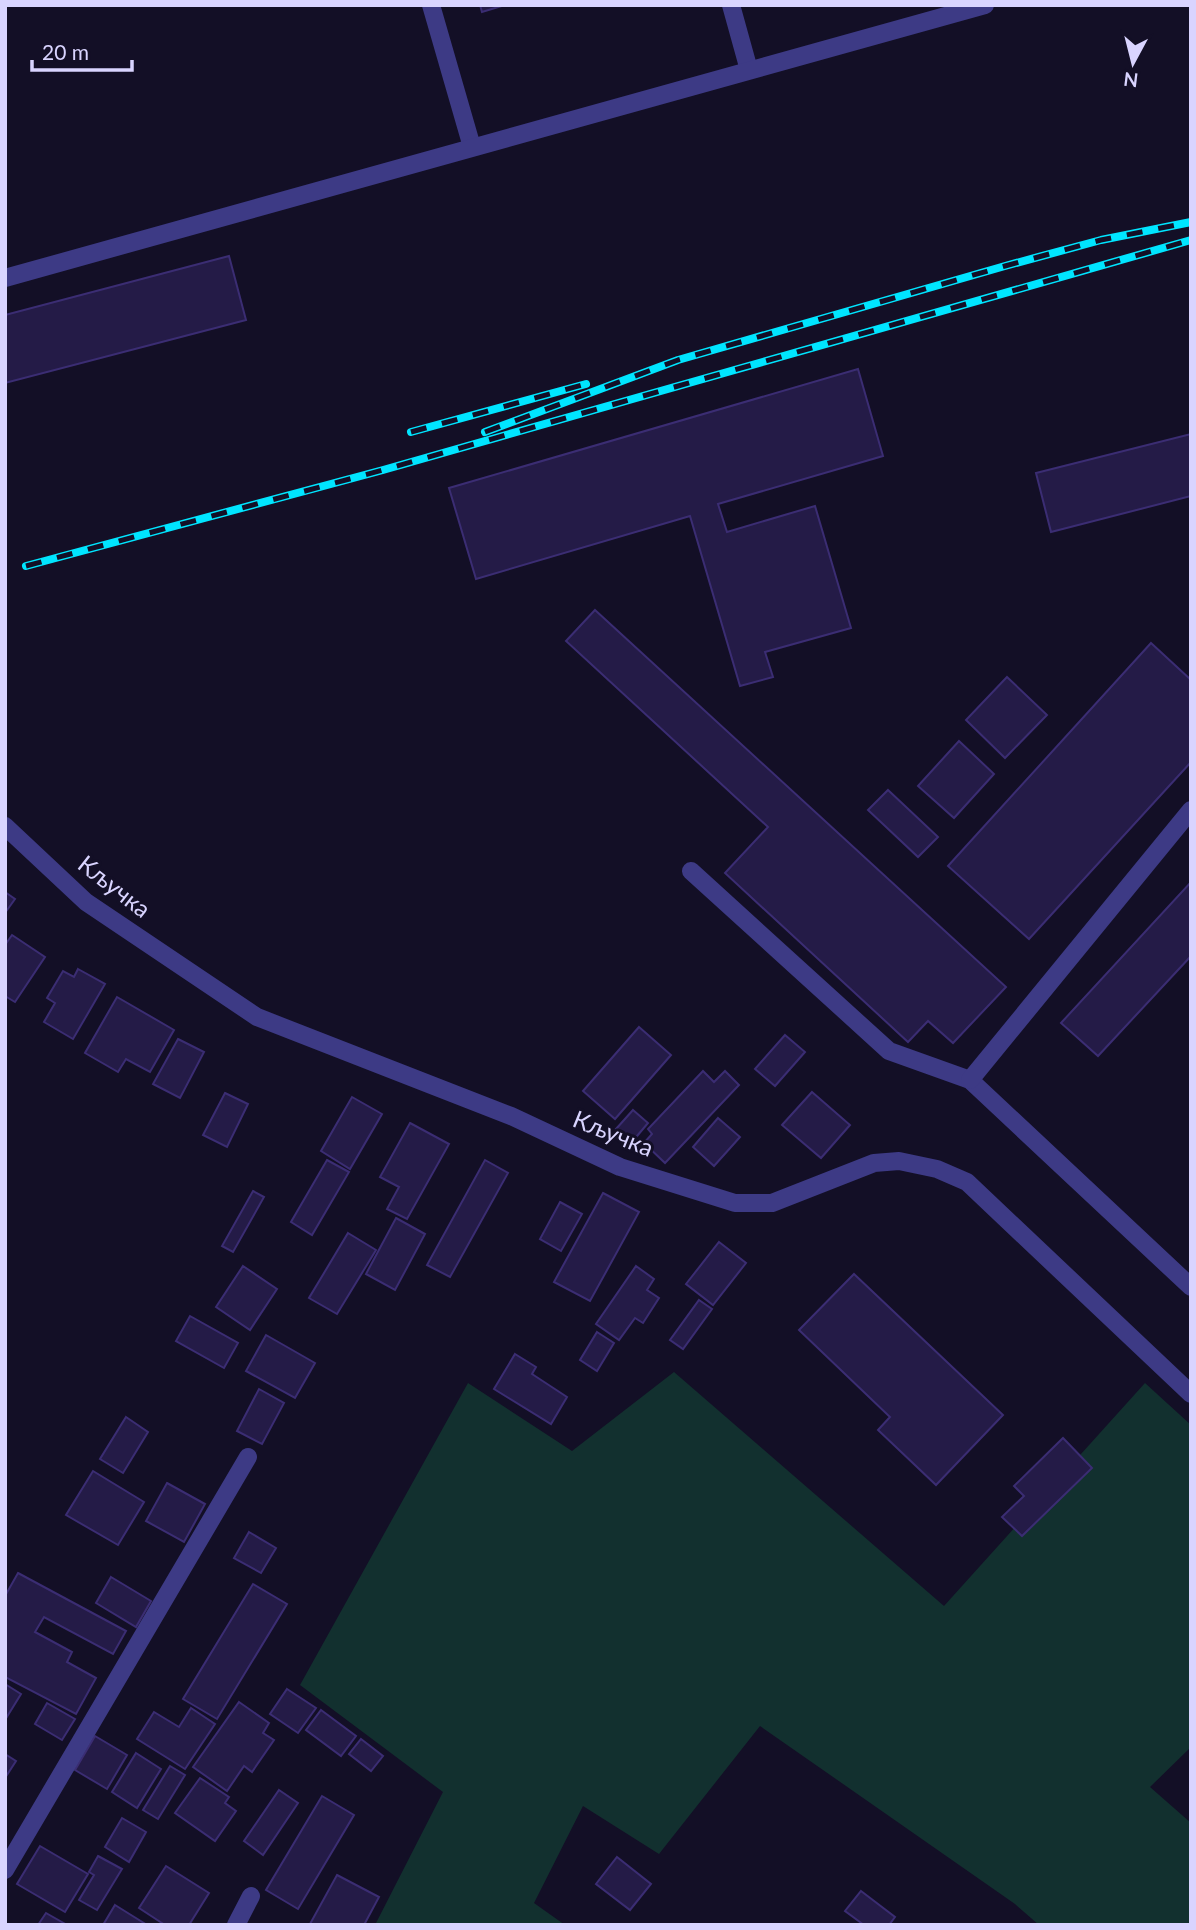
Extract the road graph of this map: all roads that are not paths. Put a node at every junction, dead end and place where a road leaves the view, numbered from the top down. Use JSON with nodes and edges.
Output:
{"nodes":[{"id":1,"x":431,"y":5,"type":"edge"},
{"id":2,"x":731,"y":5,"type":"edge"},
{"id":3,"x":985,"y":5,"type":"edge"},
{"id":4,"x":749,"y":70,"type":"junction"},
{"id":5,"x":472,"y":147,"type":"junction"},
{"id":6,"x":5,"y":278,"type":"edge"},
{"id":7,"x":1191,"y":810,"type":"edge"},
{"id":8,"x":5,"y":826,"type":"edge"},
{"id":9,"x":691,"y":871,"type":"dead end"},
{"id":10,"x":970,"y":1080,"type":"junction"},
{"id":11,"x":1191,"y":1287,"type":"edge"},
{"id":12,"x":1191,"y":1394,"type":"edge"},
{"id":13,"x":248,"y":1457,"type":"dead end"},
{"id":14,"x":5,"y":1870,"type":"edge"},
{"id":15,"x":251,"y":1896,"type":"dead end"},
{"id":16,"x":236,"y":1925,"type":"edge"}],
"edges":[{"from":1,"to":5,"type":"street"},
{"from":2,"to":4,"type":"street"},
{"from":3,"to":4,"type":"street"},
{"from":4,"to":5,"type":"street"},
{"from":5,"to":6,"type":"street"},
{"from":7,"to":10,"type":"street"},
{"from":8,"to":12,"type":"street","name":"Кључка"},
{"from":9,"to":10,"type":"street"},
{"from":10,"to":11,"type":"street"},
{"from":13,"to":14,"type":"street"},
{"from":15,"to":16,"type":"street"}]}
